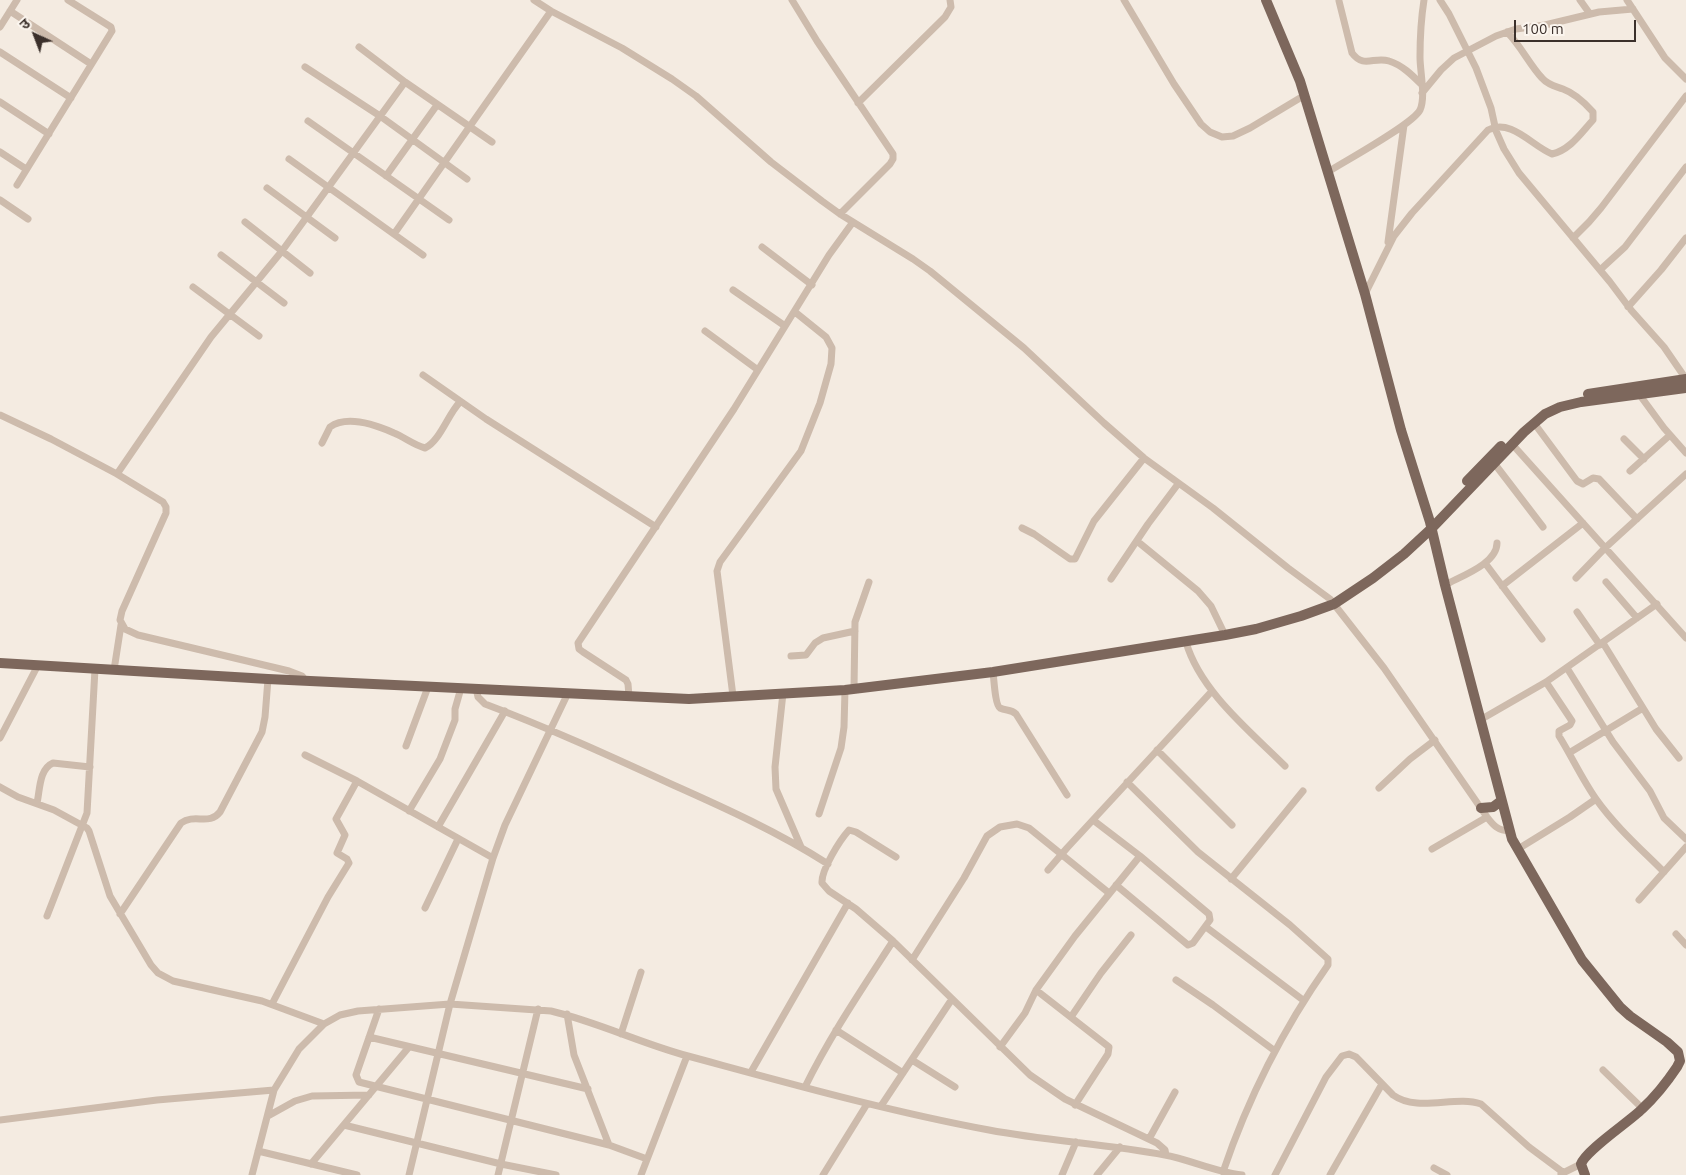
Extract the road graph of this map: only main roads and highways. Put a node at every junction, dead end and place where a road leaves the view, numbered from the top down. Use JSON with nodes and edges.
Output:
{"nodes":[{"id":1,"x":1266,"y":0,"type":"edge"},
{"id":2,"x":1686,"y":379,"type":"edge"},
{"id":3,"x":1686,"y":388,"type":"edge"},
{"id":4,"x":1430,"y":526,"type":"junction"},
{"id":5,"x":0,"y":663,"type":"edge"},
{"id":6,"x":1501,"y":801,"type":"junction"},
{"id":7,"x":1484,"y":813,"type":"road end"},
{"id":8,"x":1683,"y":1057,"type":"edge"},
{"id":9,"x":1586,"y":1175,"type":"edge"}],
"edges":[{"from":1,"to":4,"type":"main road"},
{"from":2,"to":4,"type":"main road"},
{"from":3,"to":4,"type":"main road"},
{"from":4,"to":5,"type":"main road"},
{"from":4,"to":6,"type":"main road"},
{"from":6,"to":7,"type":"main road"},
{"from":6,"to":8,"type":"main road"},
{"from":8,"to":9,"type":"main road"}]}
